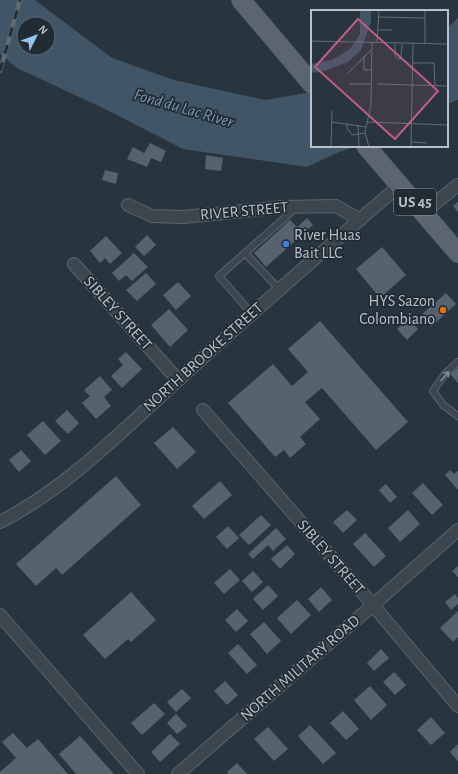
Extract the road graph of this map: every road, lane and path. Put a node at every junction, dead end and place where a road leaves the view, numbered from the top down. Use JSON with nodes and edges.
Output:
{"nodes":[{"id":1,"x":241,"y":0,"type":"edge"},
{"id":2,"x":311,"y":83,"type":"edge"},
{"id":3,"x":368,"y":149,"type":"edge"},
{"id":4,"x":400,"y":185,"type":"junction"},
{"id":5,"x":458,"y":185,"type":"edge"},
{"id":6,"x":128,"y":205,"type":"dead end"},
{"id":7,"x":297,"y":206,"type":"junction"},
{"id":8,"x":424,"y":212,"type":"junction"},
{"id":9,"x":360,"y":220,"type":"junction"},
{"id":10,"x":245,"y":253,"type":"junction"},
{"id":11,"x":458,"y":253,"type":"edge"},
{"id":12,"x":74,"y":264,"type":"dead end"},
{"id":13,"x":279,"y":289,"type":"junction"},
{"id":14,"x":252,"y":314,"type":"junction"},
{"id":15,"x":458,"y":362,"type":"edge"},
{"id":16,"x":178,"y":380,"type":"junction"},
{"id":17,"x":203,"y":410,"type":"dead end"},
{"id":18,"x":458,"y":416,"type":"edge"},
{"id":19,"x":0,"y":522,"type":"edge"},
{"id":20,"x":458,"y":530,"type":"edge"},
{"id":21,"x":373,"y":606,"type":"junction"},
{"id":22,"x":0,"y":615,"type":"edge"},
{"id":23,"x":458,"y":706,"type":"edge"},
{"id":24,"x":138,"y":774,"type":"edge"},
{"id":25,"x":178,"y":774,"type":"edge"}],
"edges":[{"from":1,"to":2,"type":"main road"},
{"from":3,"to":4,"type":"main road","number":"US 45"},
{"from":4,"to":8,"type":"main road","number":"US 45"},
{"from":4,"to":9,"type":"street","name":"NORTH BROOKE STREET"},
{"from":5,"to":8,"type":"street"},
{"from":6,"to":7,"type":"street","name":"RIVER STREET"},
{"from":7,"to":9,"type":"street","name":"RIVER STREET"},
{"from":7,"to":10,"type":"lane"},
{"from":8,"to":11,"type":"main road","number":"US 45"},
{"from":9,"to":13,"type":"street","name":"NORTH BROOKE STREET"},
{"from":10,"to":13,"type":"lane"},
{"from":10,"to":14,"type":"lane"},
{"from":12,"to":16,"type":"street","name":"SIBLEY STREET"},
{"from":13,"to":14,"type":"street","name":"NORTH BROOKE STREET"},
{"from":14,"to":16,"type":"street","name":"NORTH BROOKE STREET"},
{"from":18,"to":15,"type":"lane","one_way":true},
{"from":16,"to":19,"type":"street","name":"NORTH BROOKE STREET"},
{"from":17,"to":21,"type":"street","name":"SIBLEY STREET"},
{"from":20,"to":21,"type":"street","name":"NORTH MILITARY ROAD"},
{"from":21,"to":23,"type":"street","name":"SIBLEY STREET"},
{"from":21,"to":25,"type":"street","name":"NORTH MILITARY ROAD"},
{"from":22,"to":24,"type":"street"}]}
